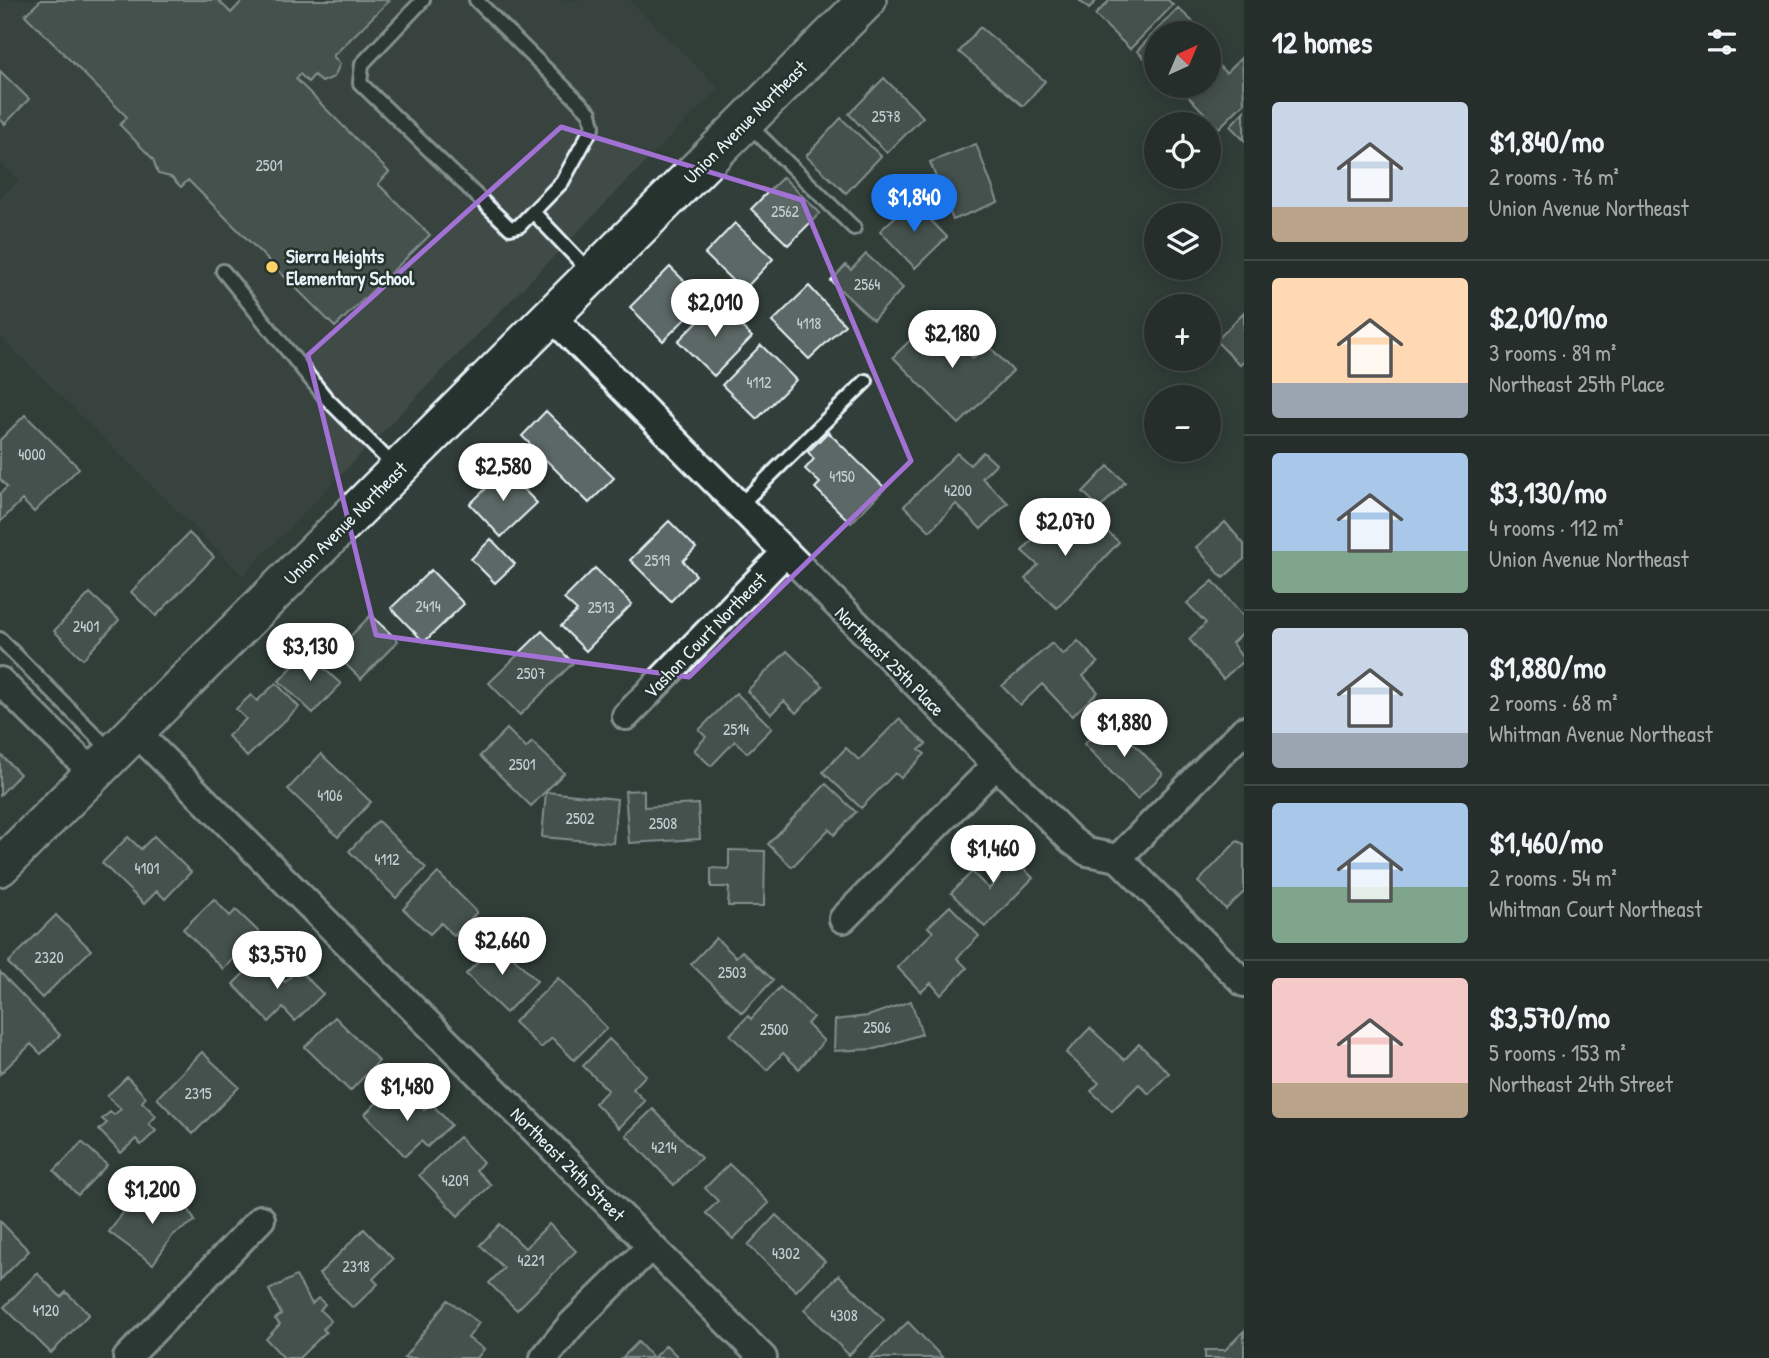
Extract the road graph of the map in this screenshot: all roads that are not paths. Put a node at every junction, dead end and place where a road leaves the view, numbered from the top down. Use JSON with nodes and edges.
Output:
{"nodes":[{"id":1,"x":423,"y":0,"type":"edge"},
{"id":2,"x":476,"y":0,"type":"edge"},
{"id":3,"x":867,"y":0,"type":"edge"},
{"id":4,"x":746,"y":121,"type":"junction"},
{"id":5,"x":533,"y":212,"type":"junction"},
{"id":6,"x":854,"y":228,"type":"dead end"},
{"id":7,"x":223,"y":271,"type":"dead end"},
{"id":8,"x":592,"y":274,"type":"junction"},
{"id":9,"x":551,"y":316,"type":"junction"},
{"id":10,"x":866,"y":381,"type":"dead end"},
{"id":11,"x":398,"y":470,"type":"junction"},
{"id":12,"x":738,"y":507,"type":"junction"},
{"id":13,"x":784,"y":554,"type":"junction"},
{"id":14,"x":0,"y":639,"type":"edge"},
{"id":15,"x":0,"y":681,"type":"edge"},
{"id":16,"x":626,"y":716,"type":"dead end"},
{"id":17,"x":1244,"y":730,"type":"edge"},
{"id":18,"x":114,"y":754,"type":"junction"},
{"id":19,"x":995,"y":766,"type":"junction"},
{"id":20,"x":1118,"y":858,"type":"junction"},
{"id":21,"x":0,"y":867,"type":"edge"},
{"id":22,"x":843,"y":919,"type":"dead end"},
{"id":23,"x":1244,"y":983,"type":"edge"},
{"id":24,"x":261,"y":1219,"type":"dead end"},
{"id":25,"x":651,"y":1246,"type":"junction"},
{"id":26,"x":127,"y":1358,"type":"edge"},
{"id":27,"x":544,"y":1358,"type":"edge"},
{"id":28,"x":763,"y":1358,"type":"edge"}],
"edges":[{"from":1,"to":5,"type":"lane"},
{"from":2,"to":5,"type":"lane"},
{"from":3,"to":4,"type":"street","name":"Union Avenue Northeast"},
{"from":4,"to":6,"type":"lane"},
{"from":4,"to":8,"type":"street","name":"Union Avenue Northeast"},
{"from":5,"to":8,"type":"lane"},
{"from":7,"to":11,"type":"lane"},
{"from":8,"to":9,"type":"street","name":"Union Avenue Northeast"},
{"from":9,"to":11,"type":"street","name":"Union Avenue Northeast"},
{"from":9,"to":12,"type":"street","name":"Northeast 25th Place"},
{"from":10,"to":12,"type":"lane"},
{"from":11,"to":18,"type":"street","name":"Union Avenue Northeast"},
{"from":12,"to":13,"type":"street","name":"Northeast 25th Place"},
{"from":13,"to":16,"type":"street","name":"Vashon Court Northeast"},
{"from":13,"to":19,"type":"street","name":"Northeast 25th Place"},
{"from":14,"to":18,"type":"lane"},
{"from":15,"to":18,"type":"street","name":"Northeast 24th Street"},
{"from":17,"to":20,"type":"street"},
{"from":18,"to":21,"type":"street","name":"Union Avenue Northeast"},
{"from":18,"to":25,"type":"street","name":"Northeast 24th Street"},
{"from":19,"to":20,"type":"street","name":"Northeast 25th Place"},
{"from":19,"to":22,"type":"street"},
{"from":20,"to":23,"type":"street"},
{"from":24,"to":26,"type":"street"},
{"from":25,"to":27,"type":"street"},
{"from":25,"to":28,"type":"street","name":"Northeast 24th Street"}]}
